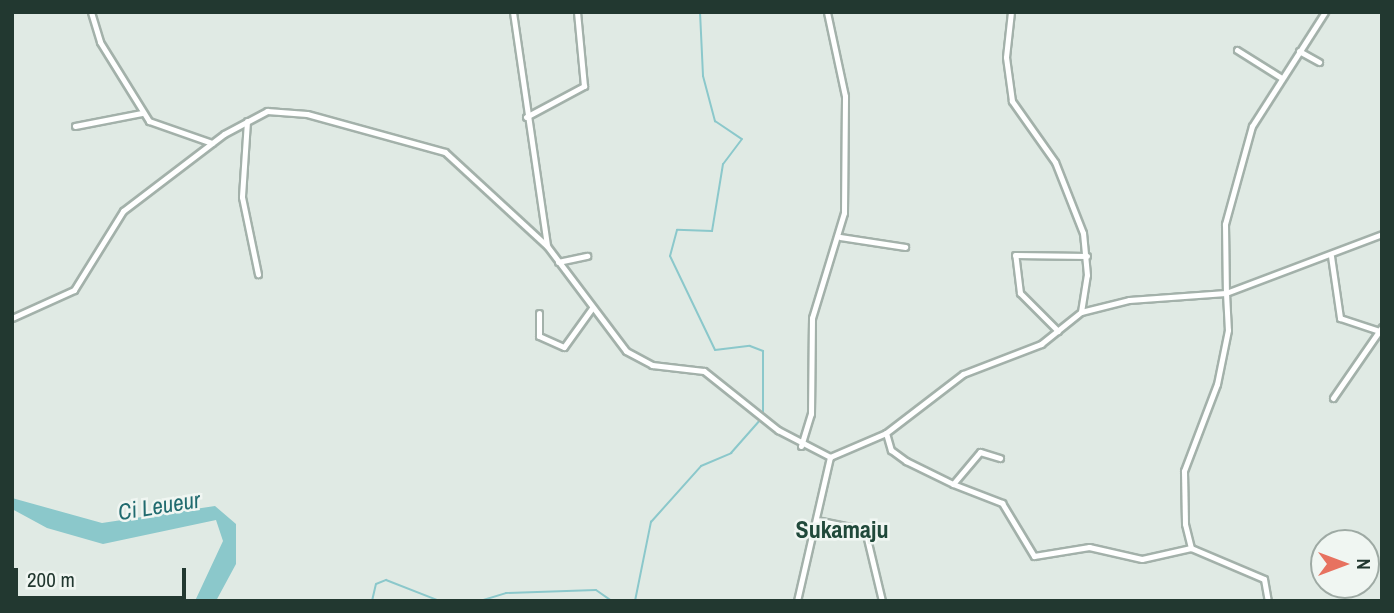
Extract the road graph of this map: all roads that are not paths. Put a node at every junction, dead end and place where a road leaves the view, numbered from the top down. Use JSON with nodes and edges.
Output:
{"nodes":[{"id":1,"x":91,"y":12,"type":"edge"},
{"id":2,"x":513,"y":12,"type":"edge"},
{"id":3,"x":577,"y":12,"type":"edge"},
{"id":4,"x":827,"y":12,"type":"edge"},
{"id":5,"x":1011,"y":12,"type":"edge"},
{"id":6,"x":1325,"y":12,"type":"edge"},
{"id":7,"x":1237,"y":50,"type":"dead end"},
{"id":8,"x":1299,"y":51,"type":"junction"},
{"id":9,"x":1319,"y":62,"type":"dead end"},
{"id":10,"x":1280,"y":77,"type":"junction"},
{"id":11,"x":142,"y":113,"type":"junction"},
{"id":12,"x":526,"y":117,"type":"junction"},
{"id":13,"x":247,"y":121,"type":"junction"},
{"id":14,"x":75,"y":126,"type":"dead end"},
{"id":15,"x":212,"y":143,"type":"junction"},
{"id":16,"x":1382,"y":234,"type":"edge"},
{"id":17,"x":840,"y":237,"type":"junction"},
{"id":18,"x":547,"y":246,"type":"junction"},
{"id":19,"x":905,"y":247,"type":"dead end"},
{"id":20,"x":587,"y":256,"type":"dead end"},
{"id":21,"x":1087,"y":256,"type":"junction"},
{"id":22,"x":1331,"y":256,"type":"junction"},
{"id":23,"x":558,"y":262,"type":"junction"},
{"id":24,"x":258,"y":274,"type":"dead end"},
{"id":25,"x":1226,"y":293,"type":"junction"},
{"id":26,"x":592,"y":308,"type":"junction"},
{"id":27,"x":1081,"y":312,"type":"junction"},
{"id":28,"x":539,"y":313,"type":"dead end"},
{"id":29,"x":12,"y":318,"type":"edge"},
{"id":30,"x":1381,"y":329,"type":"edge"},
{"id":31,"x":1059,"y":331,"type":"junction"},
{"id":32,"x":1333,"y":398,"type":"dead end"},
{"id":33,"x":886,"y":433,"type":"junction"},
{"id":34,"x":801,"y":446,"type":"junction"},
{"id":35,"x":830,"y":457,"type":"junction"},
{"id":36,"x":1000,"y":458,"type":"dead end"},
{"id":37,"x":953,"y":484,"type":"junction"},
{"id":38,"x":816,"y":520,"type":"junction"},
{"id":39,"x":1191,"y":548,"type":"junction"},
{"id":40,"x":797,"y":601,"type":"edge"},
{"id":41,"x":882,"y":601,"type":"edge"},
{"id":42,"x":1268,"y":601,"type":"edge"}],
"edges":[{"from":1,"to":11,"type":"street"},
{"from":2,"to":12,"type":"street"},
{"from":3,"to":12,"type":"street"},
{"from":4,"to":17,"type":"street"},
{"from":5,"to":21,"type":"street"},
{"from":6,"to":8,"type":"street"},
{"from":7,"to":10,"type":"street"},
{"from":8,"to":9,"type":"street"},
{"from":8,"to":10,"type":"street"},
{"from":10,"to":25,"type":"street"},
{"from":11,"to":14,"type":"street"},
{"from":11,"to":15,"type":"street"},
{"from":12,"to":18,"type":"street"},
{"from":13,"to":15,"type":"street"},
{"from":13,"to":18,"type":"street"},
{"from":13,"to":24,"type":"street"},
{"from":15,"to":29,"type":"street"},
{"from":16,"to":22,"type":"street"},
{"from":17,"to":19,"type":"street"},
{"from":17,"to":34,"type":"street"},
{"from":18,"to":23,"type":"street"},
{"from":20,"to":23,"type":"street"},
{"from":21,"to":27,"type":"street"},
{"from":21,"to":31,"type":"street"},
{"from":22,"to":25,"type":"street"},
{"from":22,"to":30,"type":"street"},
{"from":23,"to":26,"type":"street"},
{"from":25,"to":27,"type":"street"},
{"from":25,"to":39,"type":"street"},
{"from":26,"to":28,"type":"street"},
{"from":26,"to":34,"type":"street"},
{"from":27,"to":31,"type":"street"},
{"from":30,"to":32,"type":"street"},
{"from":31,"to":33,"type":"street"},
{"from":33,"to":35,"type":"street"},
{"from":33,"to":37,"type":"street"},
{"from":34,"to":35,"type":"street"},
{"from":35,"to":38,"type":"street"},
{"from":36,"to":37,"type":"street"},
{"from":37,"to":39,"type":"street"},
{"from":38,"to":40,"type":"street"},
{"from":38,"to":41,"type":"street"},
{"from":39,"to":42,"type":"street"}]}
